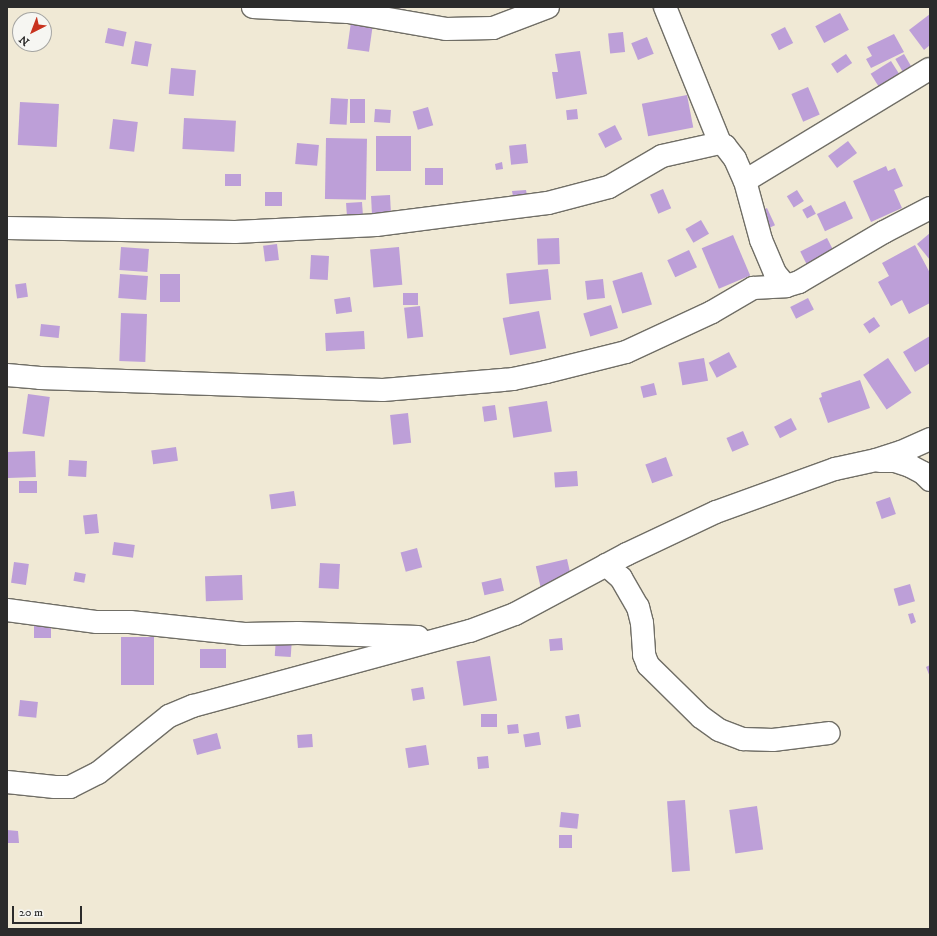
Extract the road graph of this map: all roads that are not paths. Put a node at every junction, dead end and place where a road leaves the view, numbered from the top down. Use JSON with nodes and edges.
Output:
{"nodes":[{"id":1,"x":253,"y":7,"type":"edge"},
{"id":2,"x":548,"y":7,"type":"edge"},
{"id":3,"x":665,"y":7,"type":"edge"},
{"id":4,"x":929,"y":69,"type":"dead end"},
{"id":5,"x":720,"y":143,"type":"junction"},
{"id":6,"x":745,"y":181,"type":"junction"},
{"id":7,"x":930,"y":208,"type":"edge"},
{"id":8,"x":7,"y":228,"type":"edge"},
{"id":9,"x":786,"y":286,"type":"junction"},
{"id":10,"x":7,"y":375,"type":"edge"},
{"id":11,"x":930,"y":439,"type":"edge"},
{"id":12,"x":876,"y":460,"type":"junction"},
{"id":13,"x":930,"y":480,"type":"edge"},
{"id":14,"x":606,"y":565,"type":"junction"},
{"id":15,"x":7,"y":610,"type":"edge"},
{"id":16,"x":438,"y":638,"type":"junction"},
{"id":17,"x":830,"y":733,"type":"dead end"},
{"id":18,"x":7,"y":782,"type":"edge"}],
"edges":[{"from":1,"to":2,"type":"street"},
{"from":3,"to":5,"type":"street"},
{"from":4,"to":6,"type":"street"},
{"from":5,"to":6,"type":"street"},
{"from":5,"to":8,"type":"street"},
{"from":6,"to":9,"type":"street"},
{"from":7,"to":9,"type":"street"},
{"from":9,"to":10,"type":"street"},
{"from":11,"to":12,"type":"street"},
{"from":12,"to":13,"type":"street"},
{"from":12,"to":14,"type":"street"},
{"from":14,"to":16,"type":"street"},
{"from":14,"to":17,"type":"street"},
{"from":15,"to":16,"type":"street"},
{"from":16,"to":18,"type":"street"}]}
